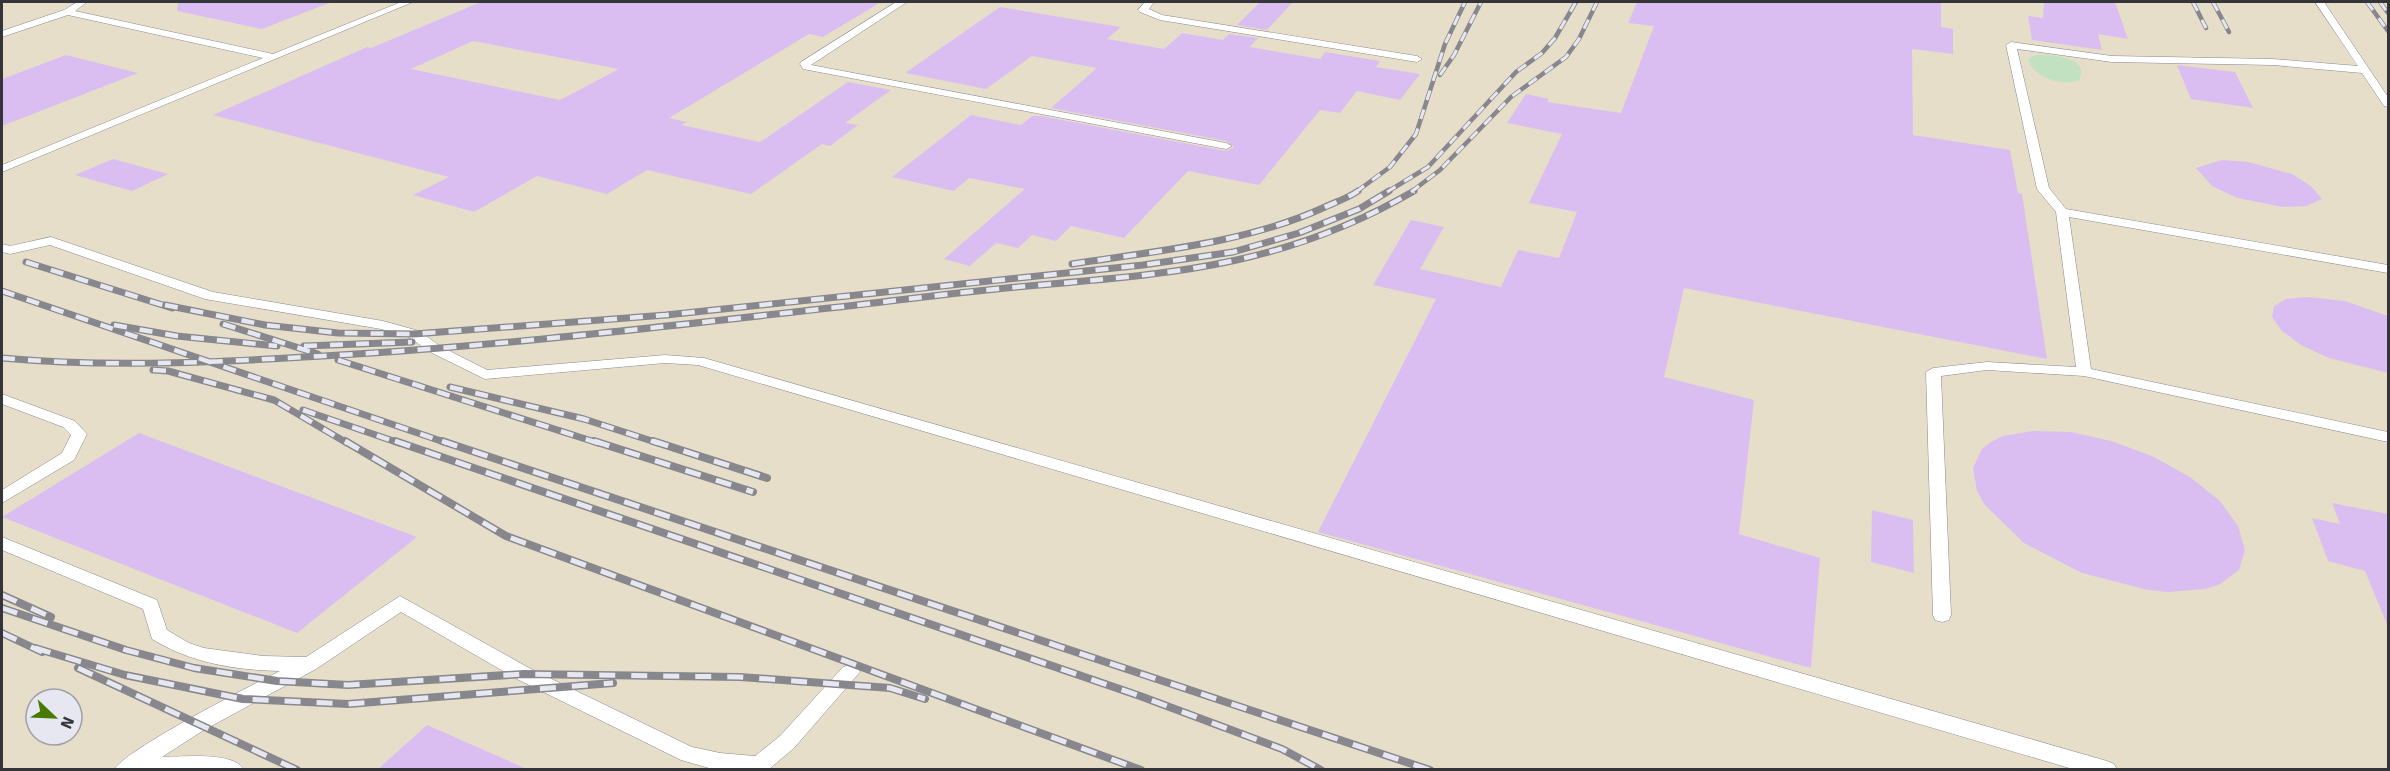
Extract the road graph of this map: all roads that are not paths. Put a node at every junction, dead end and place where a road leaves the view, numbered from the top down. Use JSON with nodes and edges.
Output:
{"nodes":[{"id":1,"x":82,"y":2,"type":"edge"},
{"id":2,"x":408,"y":2,"type":"edge"},
{"id":3,"x":902,"y":2,"type":"edge"},
{"id":4,"x":1150,"y":2,"type":"edge"},
{"id":5,"x":2320,"y":2,"type":"edge"},
{"id":6,"x":67,"y":12,"type":"junction"},
{"id":7,"x":2,"y":34,"type":"edge"},
{"id":8,"x":272,"y":57,"type":"junction"},
{"id":9,"x":1417,"y":59,"type":"dead end"},
{"id":10,"x":2366,"y":70,"type":"junction"},
{"id":11,"x":2388,"y":104,"type":"edge"},
{"id":12,"x":1226,"y":146,"type":"dead end"},
{"id":13,"x":2,"y":169,"type":"edge"},
{"id":14,"x":2062,"y":212,"type":"junction"},
{"id":15,"x":4,"y":250,"type":"edge"},
{"id":16,"x":2388,"y":269,"type":"edge"},
{"id":17,"x":2084,"y":372,"type":"junction"},
{"id":18,"x":2,"y":399,"type":"edge"},
{"id":19,"x":2388,"y":438,"type":"edge"},
{"id":20,"x":2,"y":498,"type":"edge"},
{"id":21,"x":2,"y":543,"type":"edge"},
{"id":22,"x":1942,"y":615,"type":"dead end"},
{"id":23,"x":309,"y":664,"type":"junction"},
{"id":24,"x":850,"y":672,"type":"dead end"},
{"id":25,"x":127,"y":767,"type":"edge"},
{"id":26,"x":756,"y":767,"type":"edge"},
{"id":27,"x":234,"y":770,"type":"edge"},
{"id":28,"x":2107,"y":770,"type":"edge"}],
"edges":[{"from":1,"to":6,"type":"lane"},
{"from":2,"to":8,"type":"lane"},
{"from":3,"to":12,"type":"lane"},
{"from":4,"to":9,"type":"lane"},
{"from":5,"to":10,"type":"lane"},
{"from":6,"to":7,"type":"lane"},
{"from":6,"to":8,"type":"lane"},
{"from":8,"to":13,"type":"lane"},
{"from":10,"to":11,"type":"lane"},
{"from":10,"to":14,"type":"lane"},
{"from":14,"to":16,"type":"lane"},
{"from":14,"to":17,"type":"lane"},
{"from":15,"to":28,"type":"lane"},
{"from":17,"to":19,"type":"lane"},
{"from":17,"to":22,"type":"lane"},
{"from":18,"to":20,"type":"lane"},
{"from":21,"to":23,"type":"lane"},
{"from":23,"to":25,"type":"lane"},
{"from":23,"to":26,"type":"lane"},
{"from":24,"to":26,"type":"lane"},
{"from":25,"to":27,"type":"lane"}]}
